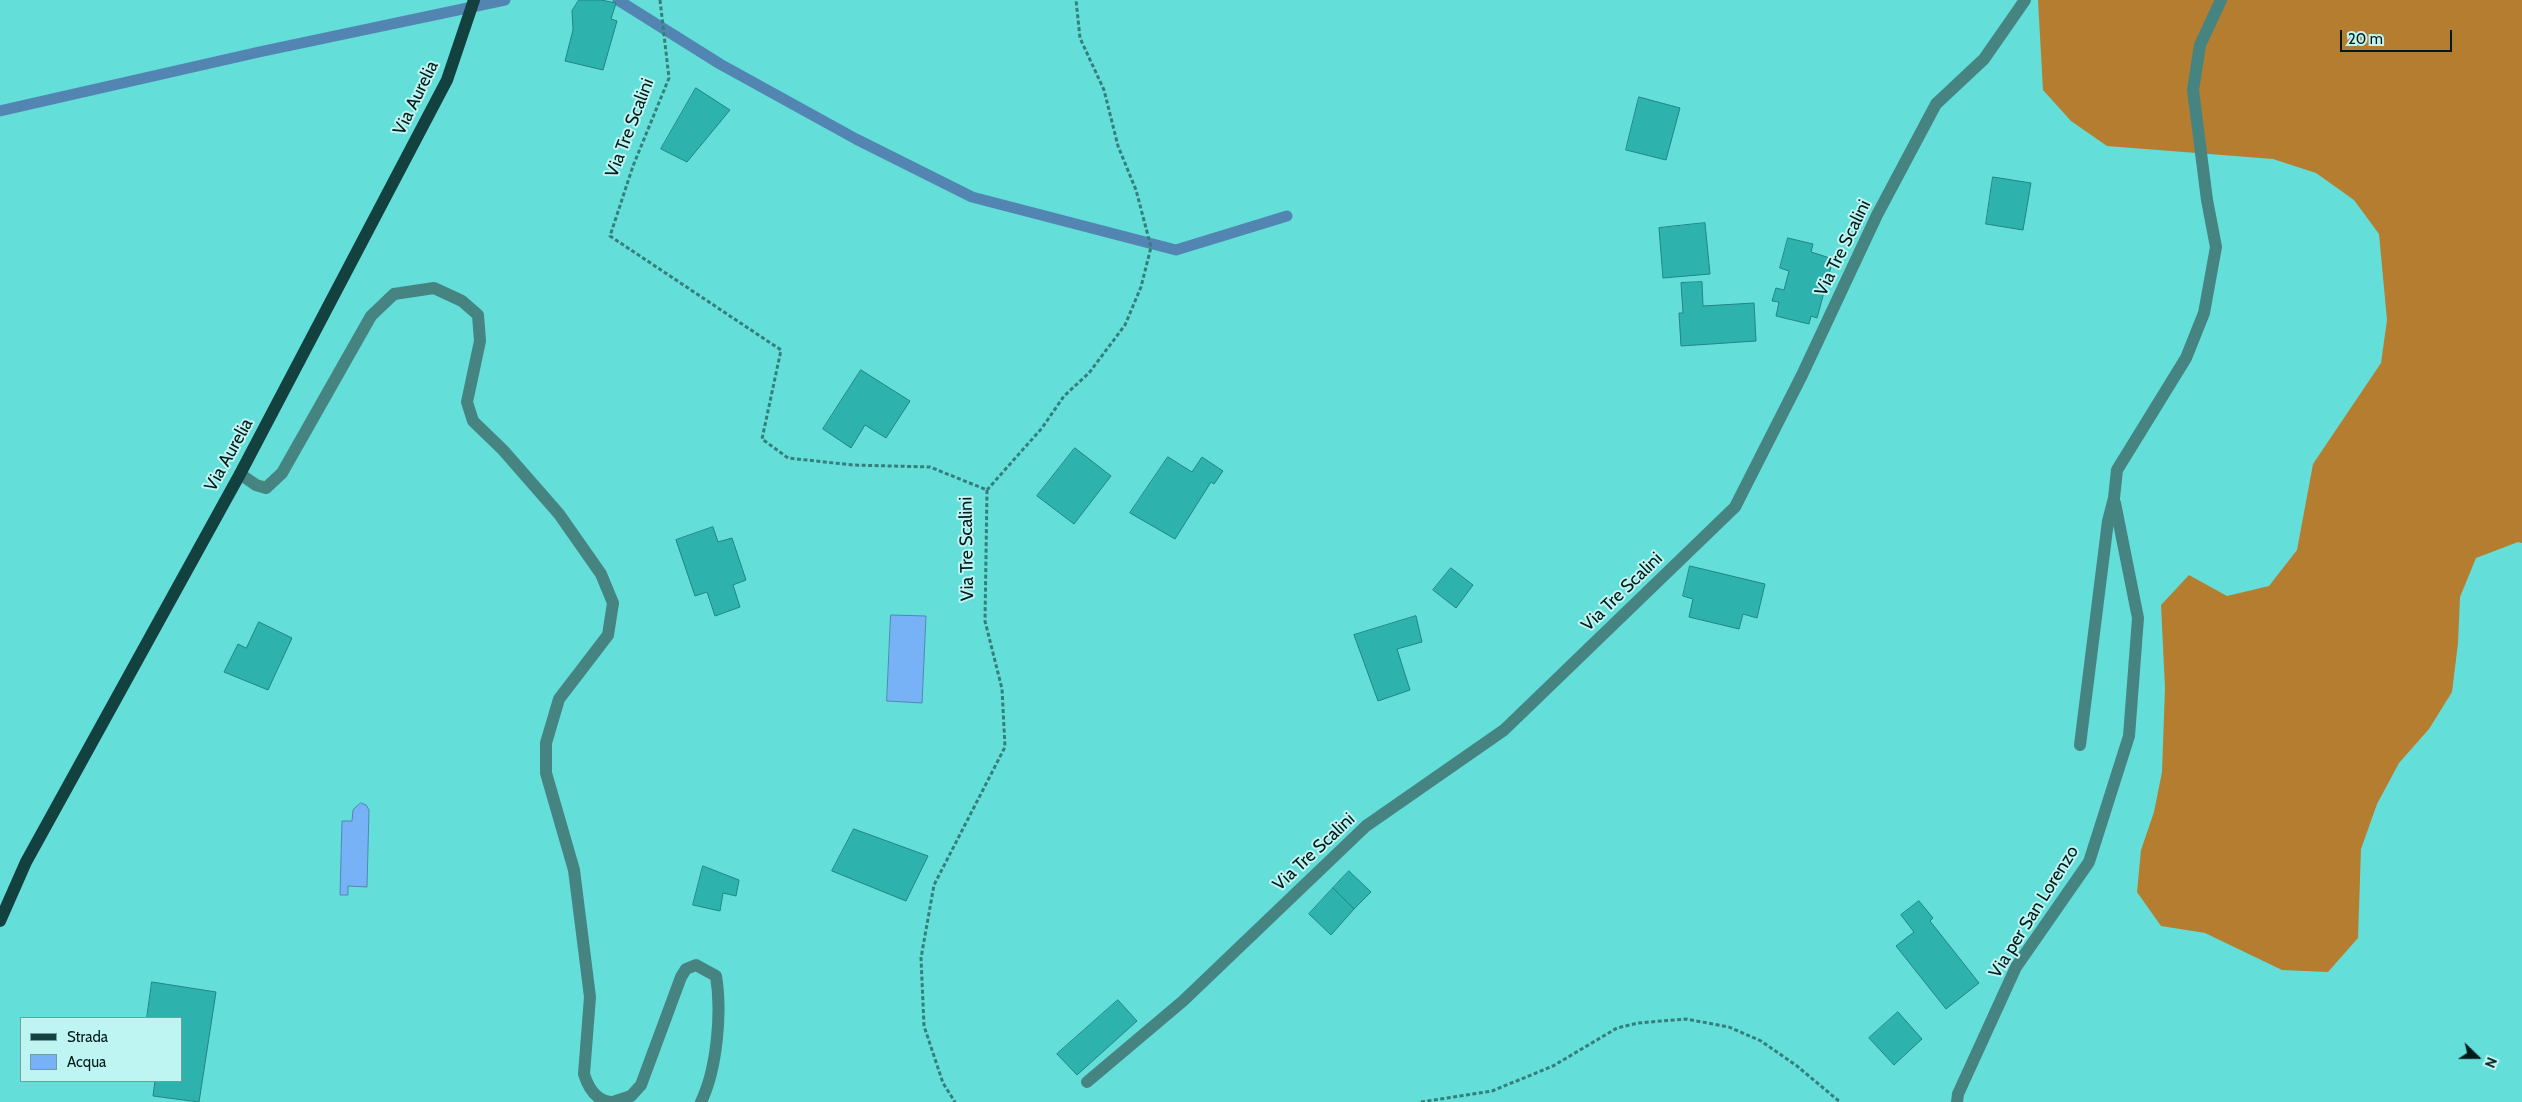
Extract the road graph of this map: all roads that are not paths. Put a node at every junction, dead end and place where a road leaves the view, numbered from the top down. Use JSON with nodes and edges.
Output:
{"nodes":[{"id":1,"x":474,"y":0,"type":"edge"},
{"id":2,"x":2025,"y":0,"type":"edge"},
{"id":3,"x":2221,"y":0,"type":"edge"},
{"id":4,"x":240,"y":474,"type":"junction"},
{"id":5,"x":2114,"y":498,"type":"junction"},
{"id":6,"x":2080,"y":745,"type":"dead end"},
{"id":7,"x":0,"y":921,"type":"edge"},
{"id":8,"x":1087,"y":1082,"type":"dead end"},
{"id":9,"x":612,"y":1102,"type":"edge"},
{"id":10,"x":701,"y":1102,"type":"edge"},
{"id":11,"x":1957,"y":1102,"type":"edge"}],
"edges":[{"from":1,"to":4,"type":"main road","name":"Via Aurelia"},
{"from":2,"to":8,"type":"street","name":"Via Tre Scalini"},
{"from":3,"to":5,"type":"street"},
{"from":4,"to":7,"type":"main road","name":"Via Aurelia"},
{"from":4,"to":9,"type":"street"},
{"from":5,"to":6,"type":"street"},
{"from":5,"to":11,"type":"street","name":"Via per San Lorenzo"},
{"from":9,"to":10,"type":"street"}]}
